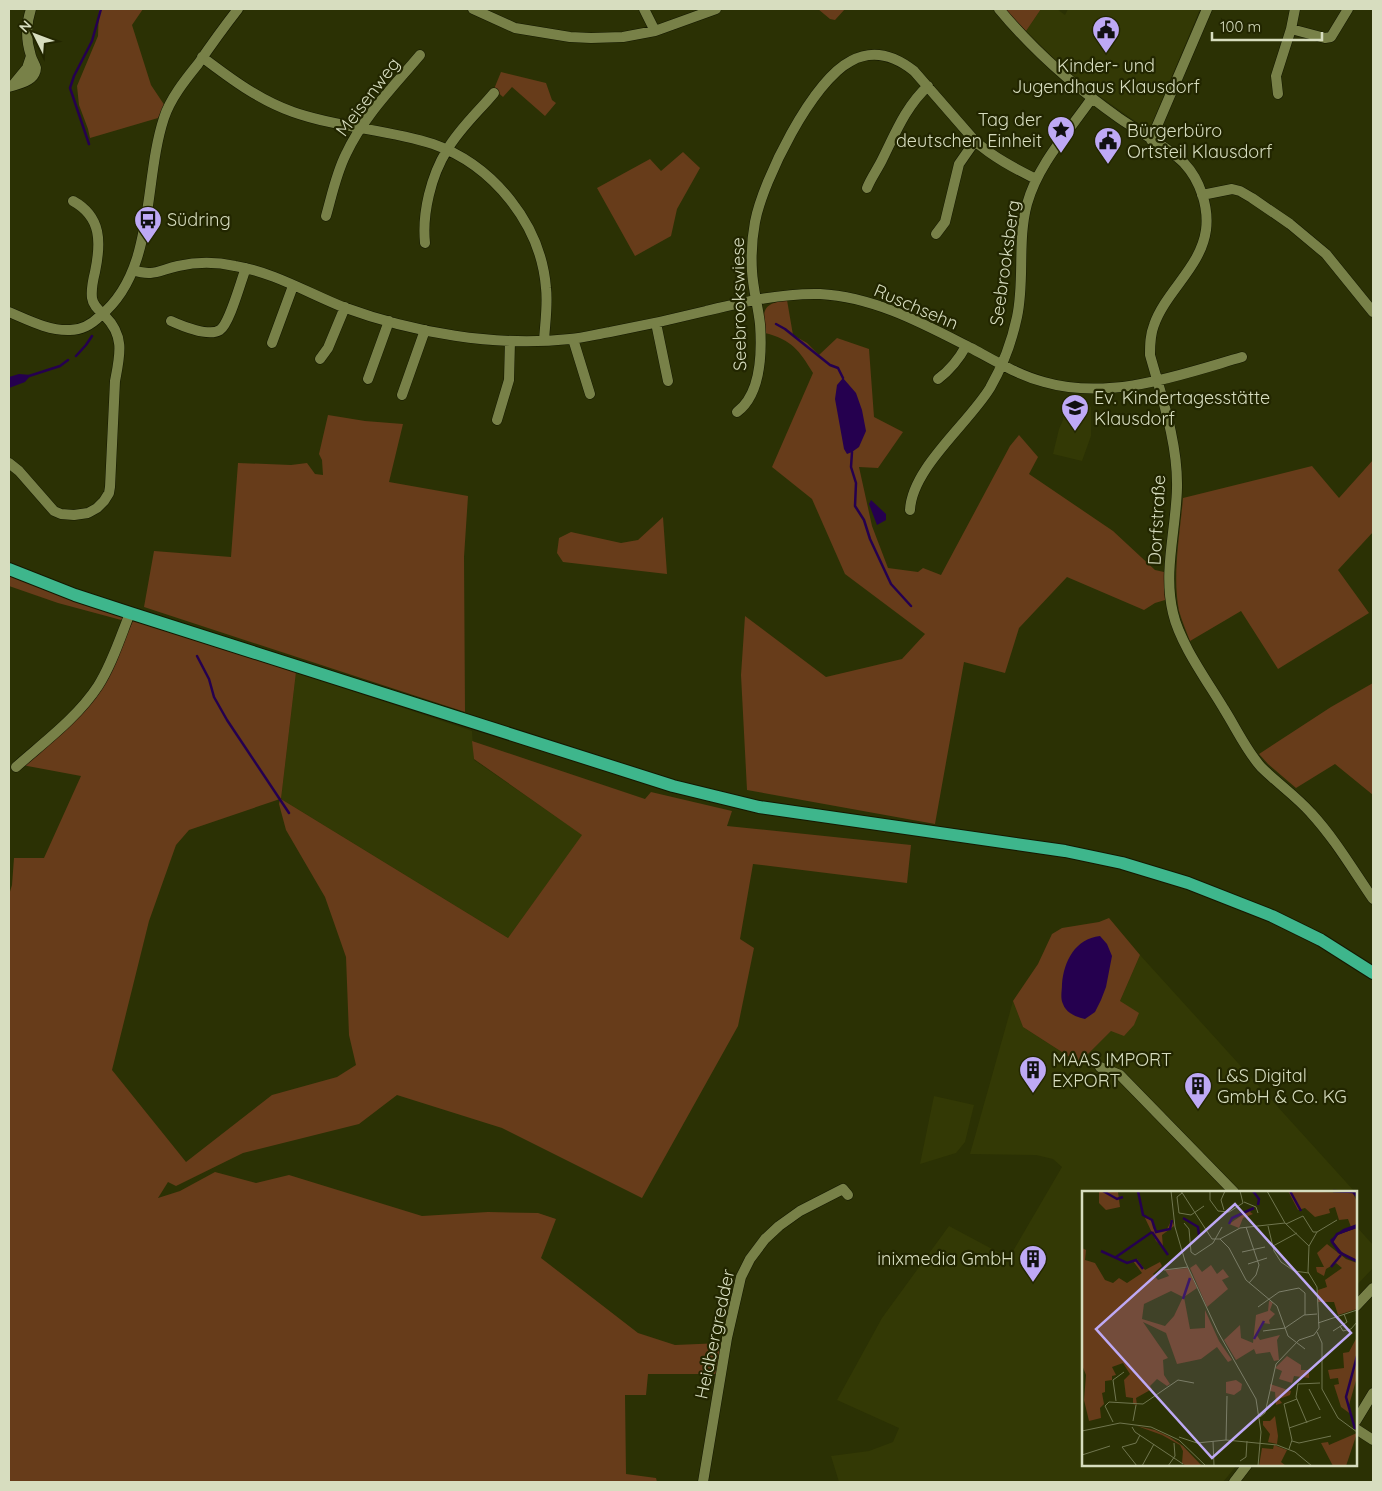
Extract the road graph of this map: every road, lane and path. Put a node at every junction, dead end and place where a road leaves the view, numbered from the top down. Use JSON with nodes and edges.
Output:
{"nodes":[{"id":1,"x":31,"y":9,"type":"edge"},
{"id":2,"x":238,"y":9,"type":"edge"},
{"id":3,"x":473,"y":9,"type":"edge"},
{"id":4,"x":644,"y":9,"type":"edge"},
{"id":5,"x":716,"y":9,"type":"edge"},
{"id":6,"x":999,"y":9,"type":"edge"},
{"id":7,"x":1208,"y":9,"type":"edge"},
{"id":8,"x":1295,"y":9,"type":"edge"},
{"id":9,"x":1348,"y":9,"type":"edge"},
{"id":10,"x":1291,"y":29,"type":"junction"},
{"id":11,"x":655,"y":31,"type":"junction"},
{"id":12,"x":420,"y":55,"type":"dead end"},
{"id":13,"x":202,"y":58,"type":"junction"},
{"id":14,"x":11,"y":86,"type":"edge"},
{"id":15,"x":928,"y":86,"type":"junction"},
{"id":16,"x":494,"y":93,"type":"dead end"},
{"id":17,"x":1278,"y":94,"type":"dead end"},
{"id":18,"x":1092,"y":98,"type":"junction"},
{"id":19,"x":360,"y":129,"type":"junction"},
{"id":20,"x":1151,"y":140,"type":"junction"},
{"id":21,"x":975,"y":141,"type":"junction"},
{"id":22,"x":446,"y":150,"type":"junction"},
{"id":23,"x":1036,"y":179,"type":"junction"},
{"id":24,"x":868,"y":188,"type":"dead end"},
{"id":25,"x":1202,"y":196,"type":"junction"},
{"id":26,"x":73,"y":201,"type":"dead end"},
{"id":27,"x":326,"y":216,"type":"dead end"},
{"id":28,"x":936,"y":234,"type":"dead end"},
{"id":29,"x":426,"y":243,"type":"dead end"},
{"id":30,"x":246,"y":268,"type":"junction"},
{"id":31,"x":133,"y":270,"type":"junction"},
{"id":32,"x":293,"y":286,"type":"junction"},
{"id":33,"x":755,"y":299,"type":"junction"},
{"id":34,"x":345,"y":307,"type":"junction"},
{"id":35,"x":9,"y":312,"type":"edge"},
{"id":36,"x":1373,"y":312,"type":"edge"},
{"id":37,"x":103,"y":314,"type":"junction"},
{"id":38,"x":171,"y":321,"type":"dead end"},
{"id":39,"x":389,"y":321,"type":"junction"},
{"id":40,"x":656,"y":323,"type":"junction"},
{"id":41,"x":425,"y":330,"type":"junction"},
{"id":42,"x":573,"y":339,"type":"junction"},
{"id":43,"x":510,"y":341,"type":"junction"},
{"id":44,"x":544,"y":341,"type":"junction"},
{"id":45,"x":272,"y":343,"type":"dead end"},
{"id":46,"x":966,"y":346,"type":"junction"},
{"id":47,"x":1242,"y":357,"type":"dead end"},
{"id":48,"x":320,"y":359,"type":"dead end"},
{"id":49,"x":1001,"y":365,"type":"junction"},
{"id":50,"x":368,"y":379,"type":"dead end"},
{"id":51,"x":938,"y":379,"type":"dead end"},
{"id":52,"x":668,"y":381,"type":"dead end"},
{"id":53,"x":1157,"y":381,"type":"junction"},
{"id":54,"x":590,"y":394,"type":"dead end"},
{"id":55,"x":402,"y":395,"type":"dead end"},
{"id":56,"x":737,"y":412,"type":"dead end"},
{"id":57,"x":497,"y":420,"type":"dead end"},
{"id":58,"x":9,"y":463,"type":"edge"},
{"id":59,"x":910,"y":510,"type":"dead end"},
{"id":60,"x":9,"y":569,"type":"edge"},
{"id":61,"x":130,"y":613,"type":"junction"},
{"id":62,"x":16,"y":767,"type":"dead end"},
{"id":63,"x":1373,"y":899,"type":"edge"},
{"id":64,"x":1373,"y":973,"type":"edge"},
{"id":65,"x":1100,"y":1067,"type":"dead end"},
{"id":66,"x":1233,"y":1191,"type":"edge"},
{"id":67,"x":848,"y":1195,"type":"dead end"},
{"id":68,"x":1373,"y":1288,"type":"edge"},
{"id":69,"x":1357,"y":1305,"type":"edge"},
{"id":70,"x":1373,"y":1393,"type":"edge"},
{"id":71,"x":1357,"y":1419,"type":"edge"},
{"id":72,"x":1357,"y":1430,"type":"edge"},
{"id":73,"x":1373,"y":1440,"type":"edge"},
{"id":74,"x":1246,"y":1466,"type":"edge"},
{"id":75,"x":704,"y":1482,"type":"edge"},
{"id":76,"x":1234,"y":1482,"type":"edge"}],
"edges":[{"from":1,"to":14,"type":"street"},
{"from":2,"to":13,"type":"street"},
{"from":3,"to":11,"type":"street"},
{"from":4,"to":11,"type":"street"},
{"from":5,"to":11,"type":"street"},
{"from":6,"to":18,"type":"street","name":"Dorfstraße"},
{"from":7,"to":20,"type":"street"},
{"from":8,"to":10,"type":"street"},
{"from":9,"to":10,"type":"street"},
{"from":10,"to":17,"type":"street"},
{"from":12,"to":19,"type":"street","name":"Meisenweg"},
{"from":13,"to":19,"type":"street"},
{"from":13,"to":31,"type":"street"},
{"from":15,"to":21,"type":"street","name":"Seebrookswiese"},
{"from":15,"to":24,"type":"street"},
{"from":15,"to":33,"type":"street","name":"Seebrookswiese"},
{"from":16,"to":22,"type":"street"},
{"from":18,"to":20,"type":"street","name":"Dorfstraße"},
{"from":18,"to":23,"type":"street","name":"Seebrooksberg"},
{"from":19,"to":22,"type":"street"},
{"from":19,"to":27,"type":"street","name":"Meisenweg"},
{"from":20,"to":25,"type":"street","name":"Dorfstraße"},
{"from":21,"to":23,"type":"street","name":"Seebrookswiese"},
{"from":21,"to":28,"type":"street"},
{"from":22,"to":29,"type":"street"},
{"from":22,"to":44,"type":"street"},
{"from":23,"to":49,"type":"street","name":"Seebrooksberg"},
{"from":25,"to":36,"type":"street"},
{"from":25,"to":53,"type":"street","name":"Dorfstraße"},
{"from":26,"to":37,"type":"street"},
{"from":30,"to":31,"type":"street"},
{"from":30,"to":32,"type":"street"},
{"from":30,"to":38,"type":"street"},
{"from":31,"to":37,"type":"street"},
{"from":32,"to":34,"type":"street"},
{"from":32,"to":45,"type":"street"},
{"from":33,"to":40,"type":"street","name":"Ruschsehn"},
{"from":33,"to":46,"type":"street","name":"Ruschsehn"},
{"from":33,"to":56,"type":"street","name":"Seebrookswiese"},
{"from":34,"to":39,"type":"street"},
{"from":34,"to":48,"type":"street"},
{"from":35,"to":37,"type":"street"},
{"from":37,"to":58,"type":"street"},
{"from":39,"to":41,"type":"street"},
{"from":39,"to":50,"type":"street"},
{"from":40,"to":42,"type":"street","name":"Ruschsehn"},
{"from":40,"to":52,"type":"street"},
{"from":41,"to":43,"type":"street"},
{"from":41,"to":55,"type":"street"},
{"from":42,"to":44,"type":"street"},
{"from":42,"to":54,"type":"street"},
{"from":43,"to":44,"type":"street"},
{"from":43,"to":57,"type":"street"},
{"from":46,"to":49,"type":"street","name":"Ruschsehn"},
{"from":46,"to":51,"type":"street"},
{"from":47,"to":53,"type":"street","name":"Ruschsehn"},
{"from":49,"to":53,"type":"street","name":"Ruschsehn"},
{"from":49,"to":59,"type":"street","name":"Seebrooksberg"},
{"from":53,"to":63,"type":"street","name":"Dorfstraße"},
{"from":60,"to":61,"type":"main road"},
{"from":61,"to":62,"type":"street"},
{"from":61,"to":64,"type":"main road"},
{"from":65,"to":66,"type":"street"},
{"from":67,"to":75,"type":"street","name":"Heidbergredder"},
{"from":68,"to":69,"type":"street"},
{"from":70,"to":71,"type":"street"},
{"from":72,"to":73,"type":"street"},
{"from":74,"to":76,"type":"street"}]}
